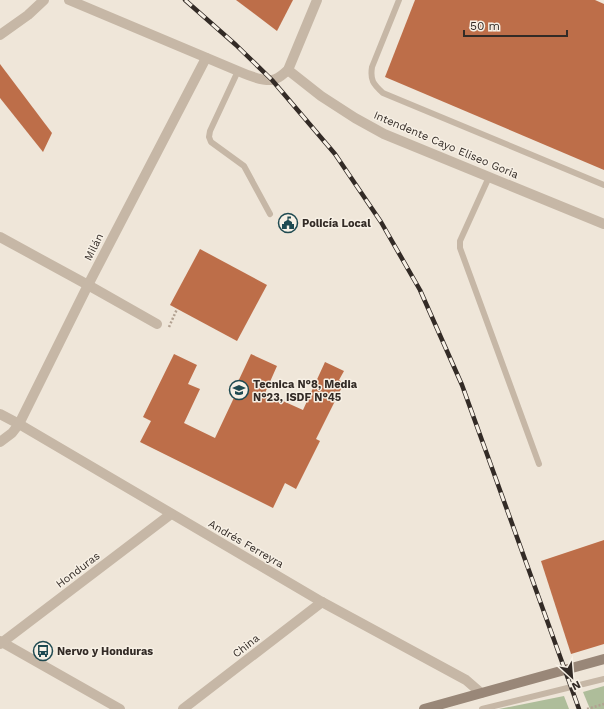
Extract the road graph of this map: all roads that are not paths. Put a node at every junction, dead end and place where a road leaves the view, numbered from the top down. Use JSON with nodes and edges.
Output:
{"nodes":[{"id":1,"x":44,"y":0,"type":"edge"},
{"id":2,"x":69,"y":0,"type":"edge"},
{"id":3,"x":317,"y":0,"type":"edge"},
{"id":4,"x":399,"y":0,"type":"edge"},
{"id":5,"x":0,"y":35,"type":"edge"},
{"id":6,"x":206,"y":58,"type":"junction"},
{"id":7,"x":288,"y":70,"type":"junction"},
{"id":8,"x":238,"y":71,"type":"junction"},
{"id":9,"x":489,"y":177,"type":"junction"},
{"id":10,"x":604,"y":185,"type":"edge"},
{"id":11,"x":270,"y":214,"type":"dead end"},
{"id":12,"x":604,"y":224,"type":"edge"},
{"id":13,"x":0,"y":238,"type":"edge"},
{"id":14,"x":88,"y":285,"type":"junction"},
{"id":15,"x":157,"y":324,"type":"dead end"},
{"id":16,"x":0,"y":414,"type":"edge"},
{"id":17,"x":19,"y":424,"type":"junction"},
{"id":18,"x":0,"y":442,"type":"edge"},
{"id":19,"x":539,"y":464,"type":"dead end"},
{"id":20,"x":171,"y":514,"type":"junction"},
{"id":21,"x":322,"y":602,"type":"junction"},
{"id":22,"x":1,"y":643,"type":"edge"},
{"id":23,"x":604,"y":659,"type":"edge"},
{"id":24,"x":604,"y":679,"type":"edge"},
{"id":25,"x":481,"y":693,"type":"junction"},
{"id":26,"x":120,"y":709,"type":"edge"},
{"id":27,"x":184,"y":709,"type":"edge"},
{"id":28,"x":424,"y":709,"type":"edge"},
{"id":29,"x":482,"y":709,"type":"edge"}],
"edges":[{"from":1,"to":5,"type":"street"},
{"from":2,"to":6,"type":"street"},
{"from":3,"to":7,"type":"street"},
{"from":4,"to":10,"type":"lane"},
{"from":6,"to":8,"type":"street"},
{"from":6,"to":14,"type":"street","name":"Milán"},
{"from":7,"to":8,"type":"street"},
{"from":7,"to":9,"type":"street","name":"Intendente Cayo Eliseo Goria"},
{"from":8,"to":11,"type":"lane"},
{"from":9,"to":12,"type":"street","name":"Intendente Cayo Eliseo Goria"},
{"from":9,"to":19,"type":"lane"},
{"from":13,"to":14,"type":"street"},
{"from":14,"to":15,"type":"street"},
{"from":14,"to":17,"type":"street","name":"Milán"},
{"from":16,"to":17,"type":"street","name":"Andrés Ferreyra"},
{"from":17,"to":18,"type":"street","name":"Milán"},
{"from":17,"to":20,"type":"street","name":"Andrés Ferreyra"},
{"from":20,"to":21,"type":"street","name":"Andrés Ferreyra"},
{"from":20,"to":22,"type":"street","name":"Honduras"},
{"from":21,"to":25,"type":"street","name":"Andrés Ferreyra"},
{"from":21,"to":27,"type":"street","name":"China"},
{"from":22,"to":26,"type":"street"},
{"from":23,"to":25,"type":"main road"},
{"from":24,"to":29,"type":"lane"},
{"from":25,"to":28,"type":"main road"}]}
